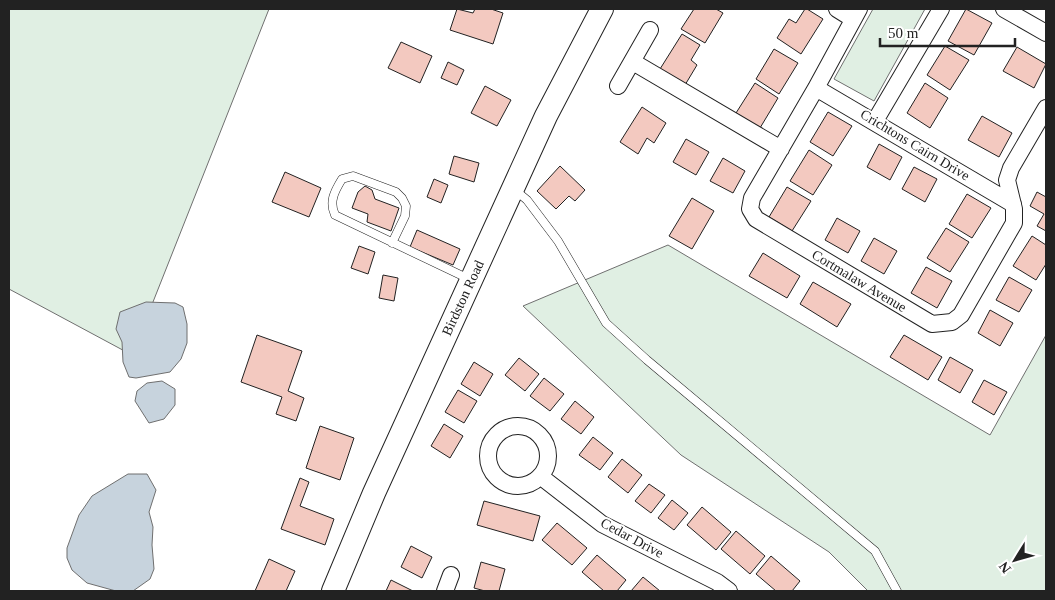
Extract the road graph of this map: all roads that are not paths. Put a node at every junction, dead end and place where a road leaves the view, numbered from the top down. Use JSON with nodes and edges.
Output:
{"nodes":[{"id":1,"x":602,"y":9,"type":"edge"},
{"id":2,"x":837,"y":9,"type":"edge"},
{"id":3,"x":941,"y":9,"type":"edge"},
{"id":4,"x":1004,"y":9,"type":"edge"},
{"id":5,"x":856,"y":14,"type":"edge"},
{"id":6,"x":650,"y":30,"type":"dead end"},
{"id":7,"x":1046,"y":33,"type":"edge"},
{"id":8,"x":633,"y":62,"type":"junction"},
{"id":9,"x":618,"y":86,"type":"dead end"},
{"id":10,"x":816,"y":88,"type":"junction"},
{"id":11,"x":1046,"y":108,"type":"edge"},
{"id":12,"x":875,"y":121,"type":"junction"},
{"id":13,"x":781,"y":149,"type":"junction"},
{"id":14,"x":513,"y":188,"type":"junction"},
{"id":15,"x":1013,"y":204,"type":"junction"},
{"id":16,"x":392,"y":243,"type":"junction"},
{"id":17,"x":471,"y":280,"type":"junction"},
{"id":18,"x":540,"y":476,"type":"dead end"},
{"id":19,"x":451,"y":575,"type":"dead end"},
{"id":20,"x":333,"y":591,"type":"edge"},
{"id":21,"x":445,"y":591,"type":"edge"},
{"id":22,"x":729,"y":591,"type":"edge"},
{"id":23,"x":898,"y":591,"type":"edge"}],
"edges":[{"from":1,"to":14,"type":"main road","name":"Birdston Road"},
{"from":2,"to":5,"type":"street","name":"Cortmalaw Avenue"},
{"from":3,"to":12,"type":"street"},
{"from":4,"to":7,"type":"street"},
{"from":5,"to":10,"type":"street","name":"Cortmalaw Avenue"},
{"from":6,"to":8,"type":"street"},
{"from":8,"to":9,"type":"street"},
{"from":8,"to":13,"type":"street"},
{"from":10,"to":12,"type":"street","name":"Crichtons Cairn Drive"},
{"from":10,"to":13,"type":"street","name":"Cortmalaw Avenue"},
{"from":11,"to":15,"type":"street","name":"Cortmalaw Avenue"},
{"from":12,"to":15,"type":"street","name":"Crichtons Cairn Drive"},
{"from":13,"to":15,"type":"street","name":"Cortmalaw Avenue"},
{"from":14,"to":17,"type":"main road","name":"Birdston Road"},
{"from":14,"to":23,"type":"lane"},
{"from":16,"to":16,"type":"lane"},
{"from":16,"to":17,"type":"lane"},
{"from":17,"to":20,"type":"main road","name":"Birdston Road"},
{"from":18,"to":22,"type":"street","name":"Cedar Drive"},
{"from":19,"to":21,"type":"street"}]}
